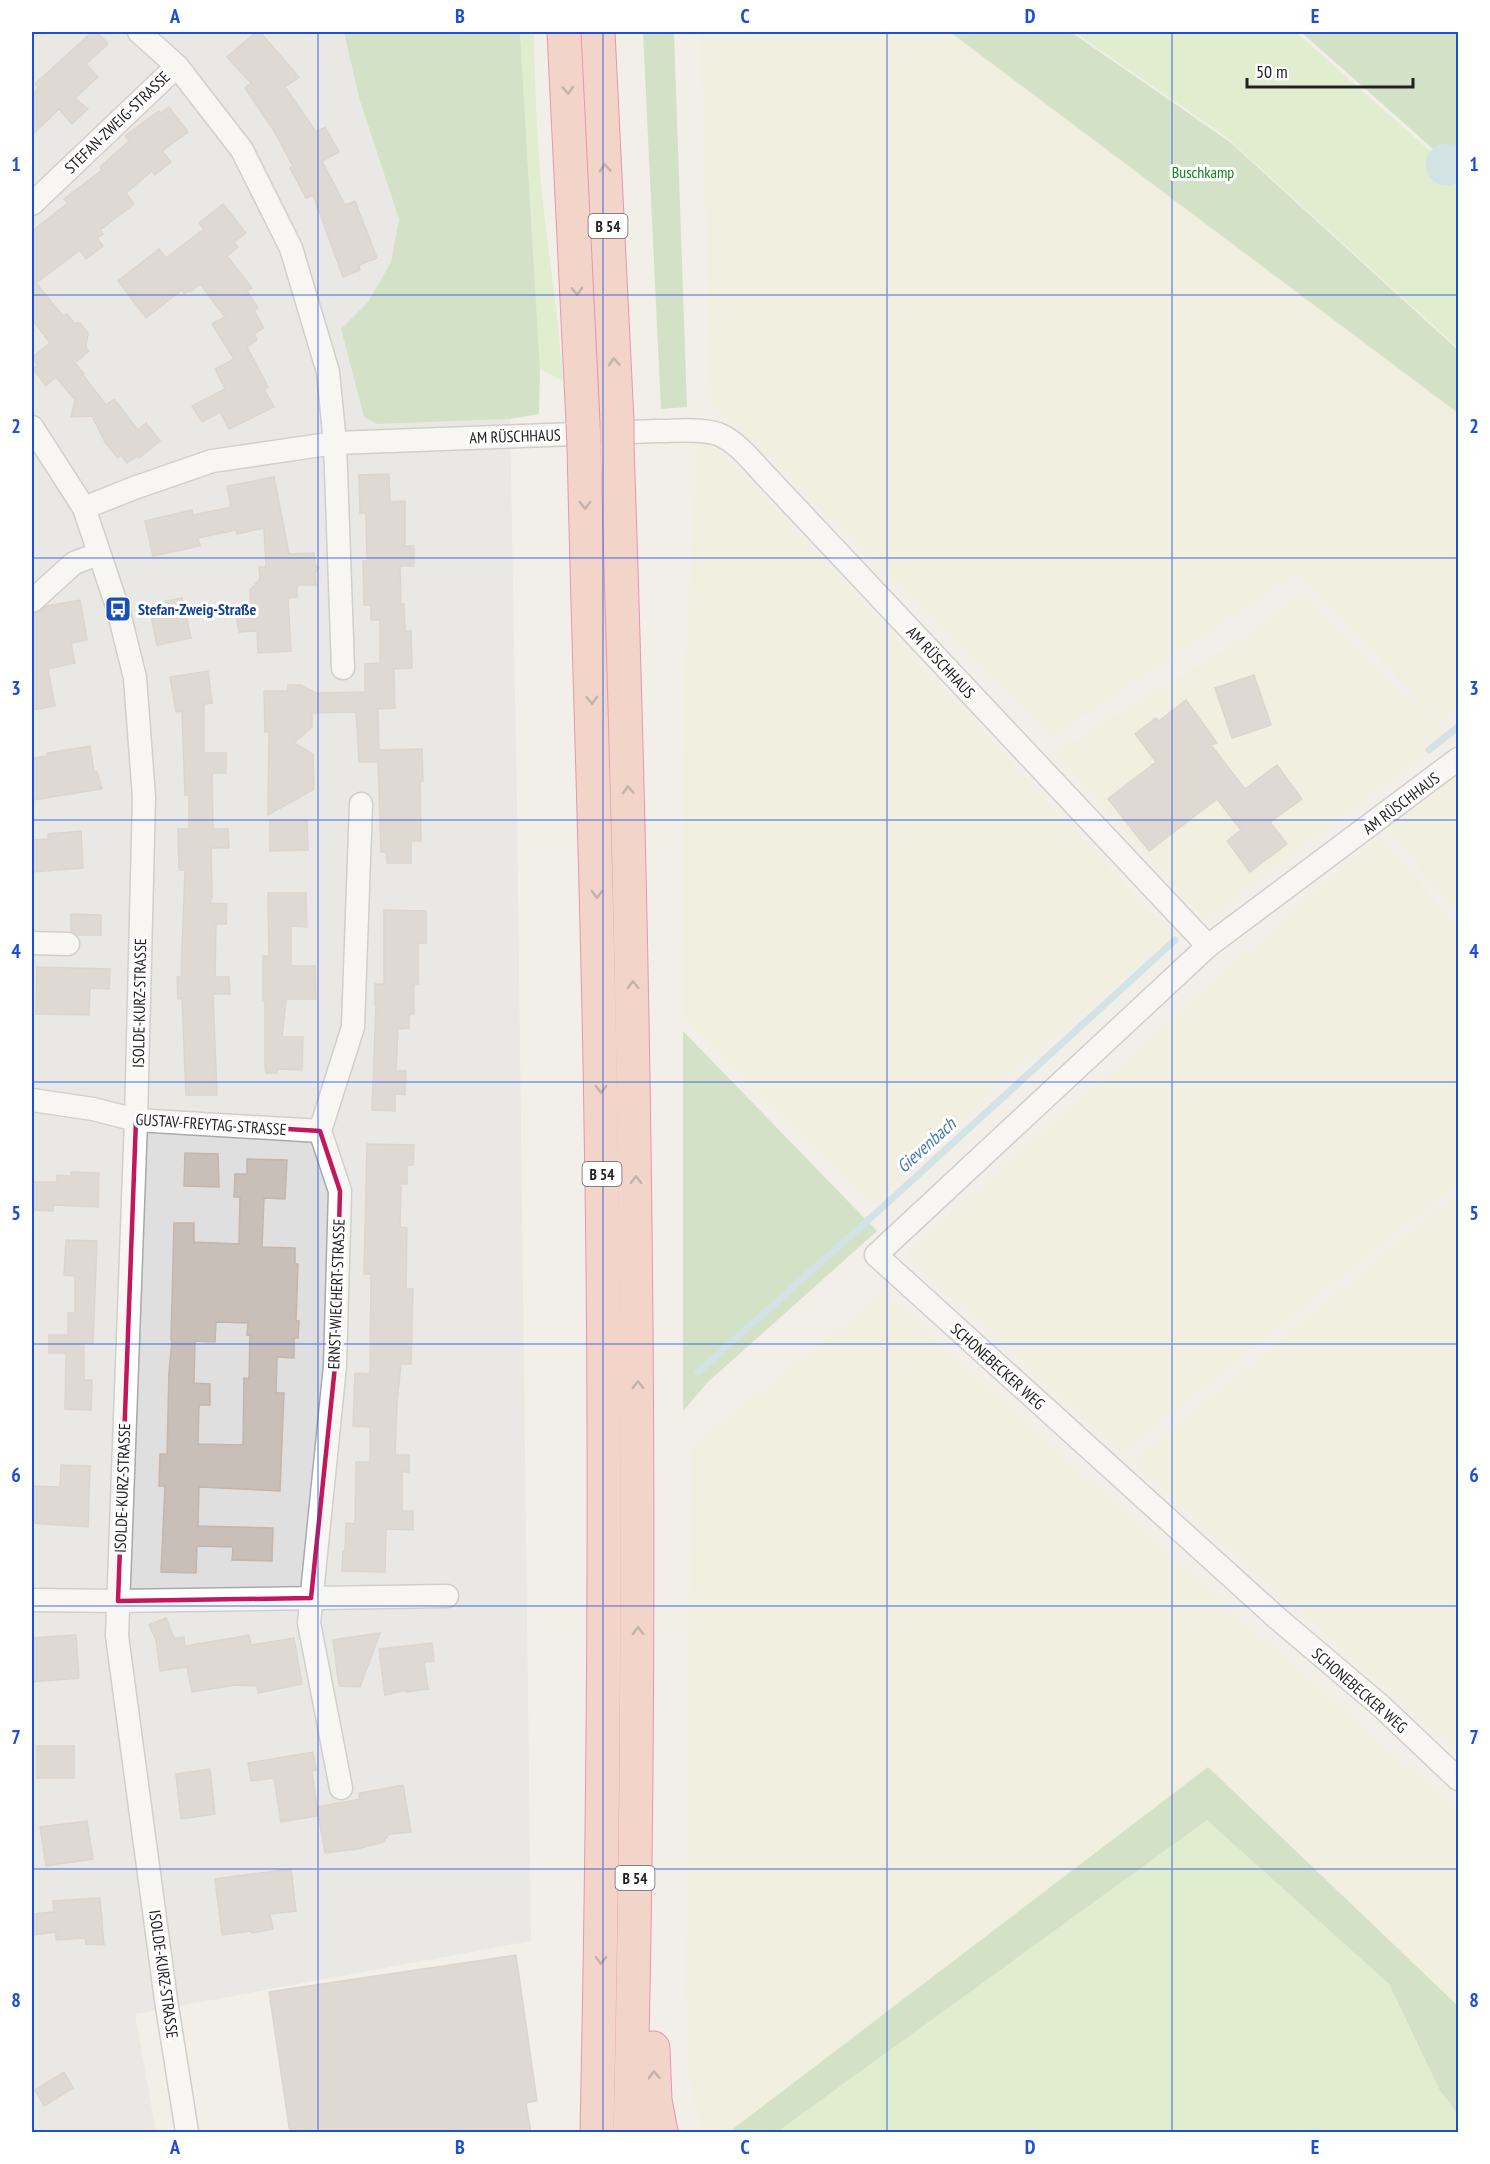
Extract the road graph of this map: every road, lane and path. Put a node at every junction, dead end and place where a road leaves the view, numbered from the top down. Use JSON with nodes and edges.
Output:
{"nodes":[{"id":1,"x":139,"y":32,"type":"edge"},
{"id":2,"x":564,"y":32,"type":"edge"},
{"id":3,"x":598,"y":32,"type":"edge"},
{"id":4,"x":177,"y":66,"type":"junction"},
{"id":5,"x":32,"y":204,"type":"edge"},
{"id":6,"x":32,"y":428,"type":"edge"},
{"id":7,"x":335,"y":443,"type":"junction"},
{"id":8,"x":84,"y":508,"type":"junction"},
{"id":9,"x":98,"y":554,"type":"junction"},
{"id":10,"x":32,"y":601,"type":"edge"},
{"id":11,"x":343,"y":668,"type":"dead end"},
{"id":12,"x":1458,"y":759,"type":"edge"},
{"id":13,"x":361,"y":804,"type":"dead end"},
{"id":14,"x":32,"y":944,"type":"edge"},
{"id":15,"x":68,"y":944,"type":"dead end"},
{"id":16,"x":1208,"y":946,"type":"junction"},
{"id":17,"x":32,"y":1100,"type":"edge"},
{"id":18,"x":136,"y":1120,"type":"junction"},
{"id":19,"x":320,"y":1131,"type":"junction"},
{"id":20,"x":447,"y":1596,"type":"dead end"},
{"id":21,"x":311,"y":1598,"type":"junction"},
{"id":22,"x":32,"y":1600,"type":"edge"},
{"id":23,"x":118,"y":1601,"type":"junction"},
{"id":24,"x":638,"y":1689,"type":"junction"},
{"id":25,"x":1458,"y":1779,"type":"edge"},
{"id":26,"x":341,"y":1788,"type":"dead end"},
{"id":27,"x":187,"y":2133,"type":"edge"},
{"id":28,"x":597,"y":2133,"type":"edge"},
{"id":29,"x":630,"y":2133,"type":"edge"},
{"id":30,"x":661,"y":2133,"type":"edge"}],
"edges":[{"from":1,"to":4,"type":"street","name":"STEFAN-ZWEIG-STRASSE"},
{"from":2,"to":28,"type":"highway","number":"B 54","one_way":true},
{"from":24,"to":3,"type":"highway","number":"B 54","one_way":true},
{"from":4,"to":5,"type":"street","name":"STEFAN-ZWEIG-STRASSE"},
{"from":4,"to":7,"type":"street","name":"STEFAN-ZWEIG-STRASSE"},
{"from":6,"to":8,"type":"street","name":"ISOLDE-KURZ-STRASSE"},
{"from":7,"to":8,"type":"street","name":"AM RÜSCHHAUS"},
{"from":7,"to":11,"type":"street"},
{"from":7,"to":16,"type":"street","name":"AM RÜSCHHAUS"},
{"from":8,"to":9,"type":"street","name":"ISOLDE-KURZ-STRASSE"},
{"from":9,"to":10,"type":"street"},
{"from":9,"to":18,"type":"street","name":"ISOLDE-KURZ-STRASSE"},
{"from":12,"to":16,"type":"street","name":"AM RÜSCHHAUS"},
{"from":13,"to":19,"type":"street"},
{"from":14,"to":15,"type":"street"},
{"from":16,"to":25,"type":"street","name":"SCHONEBECKER WEG"},
{"from":17,"to":18,"type":"street","name":"GUSTAV-FREYTAG-STRASSE"},
{"from":18,"to":19,"type":"street","name":"GUSTAV-FREYTAG-STRASSE"},
{"from":18,"to":23,"type":"street","name":"ISOLDE-KURZ-STRASSE"},
{"from":19,"to":21,"type":"street","name":"ERNST-WIECHERT-STRASSE"},
{"from":20,"to":21,"type":"street"},
{"from":21,"to":23,"type":"street"},
{"from":21,"to":26,"type":"street","name":"ERNST-WIECHERT-STRASSE"},
{"from":22,"to":23,"type":"street"},
{"from":23,"to":27,"type":"street","name":"ISOLDE-KURZ-STRASSE"},
{"from":24,"to":29,"type":"highway","number":"B 54"},
{"from":30,"to":24,"type":"highway","one_way":true}]}
